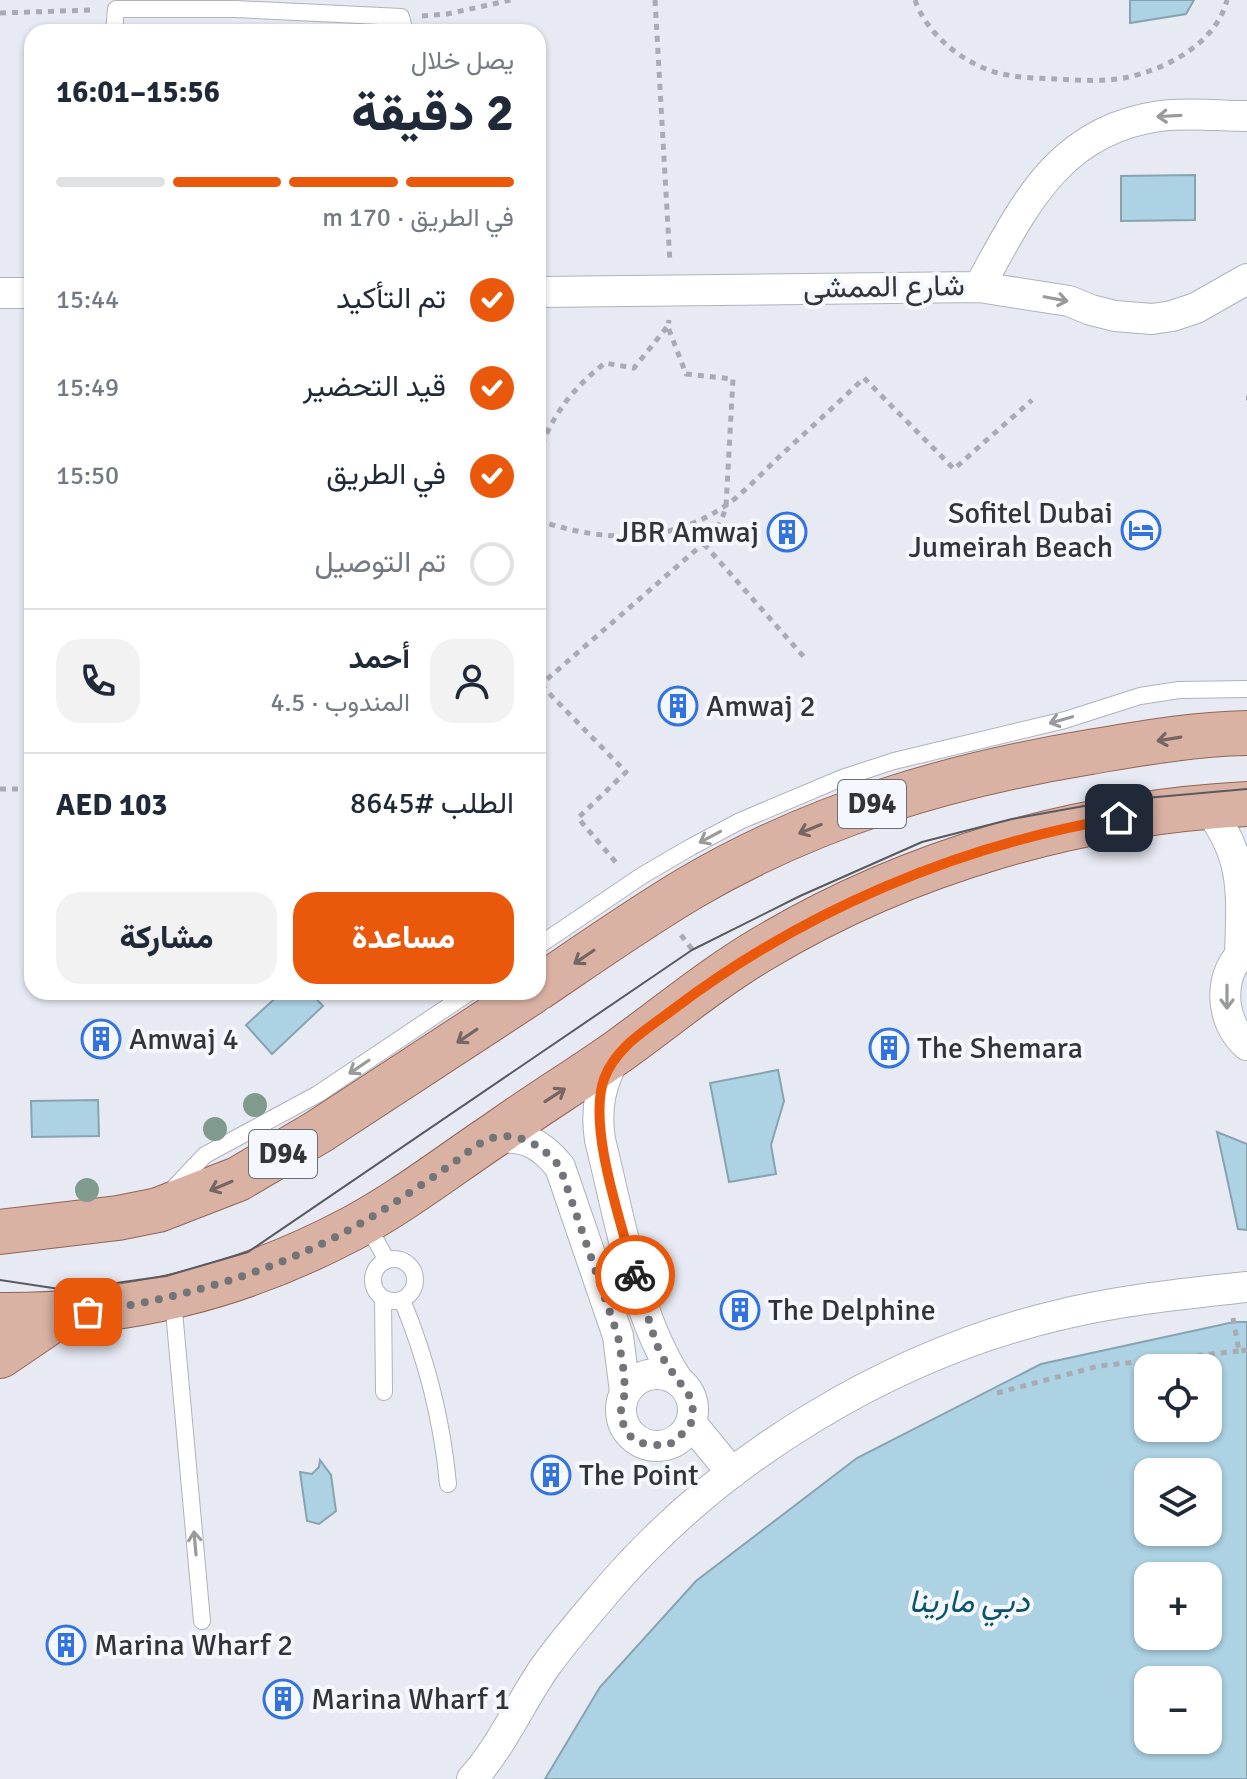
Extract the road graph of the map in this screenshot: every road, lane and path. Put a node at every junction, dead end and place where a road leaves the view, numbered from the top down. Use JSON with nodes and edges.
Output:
{"nodes":[{"id":1,"x":511,"y":0,"type":"edge"},
{"id":2,"x":655,"y":0,"type":"edge"},
{"id":3,"x":915,"y":0,"type":"edge"},
{"id":4,"x":1227,"y":0,"type":"edge"},
{"id":5,"x":116,"y":9,"type":"junction"},
{"id":6,"x":0,"y":13,"type":"edge"},
{"id":7,"x":115,"y":24,"type":"edge"},
{"id":8,"x":393,"y":24,"type":"edge"},
{"id":9,"x":407,"y":24,"type":"edge"},
{"id":10,"x":1247,"y":116,"type":"edge"},
{"id":11,"x":1247,"y":279,"type":"edge"},
{"id":12,"x":979,"y":287,"type":"junction"},
{"id":13,"x":672,"y":288,"type":"junction"},
{"id":14,"x":546,"y":292,"type":"edge"},
{"id":15,"x":0,"y":293,"type":"edge"},
{"id":16,"x":24,"y":293,"type":"edge"},
{"id":17,"x":668,"y":327,"type":"junction"},
{"id":18,"x":1032,"y":400,"type":"dead end"},
{"id":19,"x":546,"y":436,"type":"edge"},
{"id":20,"x":726,"y":506,"type":"junction"},
{"id":21,"x":546,"y":523,"type":"edge"},
{"id":22,"x":704,"y":543,"type":"junction"},
{"id":23,"x":804,"y":657,"type":"dead end"},
{"id":24,"x":546,"y":681,"type":"edge"},
{"id":25,"x":1247,"y":689,"type":"edge"},
{"id":26,"x":546,"y":692,"type":"edge"},
{"id":27,"x":1247,"y":733,"type":"edge"},
{"id":28,"x":0,"y":789,"type":"edge"},
{"id":29,"x":24,"y":789,"type":"edge"},
{"id":30,"x":1226,"y":805,"type":"edge"},
{"id":31,"x":606,"y":850,"type":"dead end"},
{"id":32,"x":546,"y":941,"type":"edge"},
{"id":33,"x":1244,"y":951,"type":"edge"},
{"id":34,"x":546,"y":983,"type":"edge"},
{"id":35,"x":458,"y":1000,"type":"edge"},
{"id":36,"x":520,"y":1000,"type":"edge"},
{"id":37,"x":1247,"y":1045,"type":"edge"},
{"id":38,"x":618,"y":1051,"type":"junction"},
{"id":39,"x":489,"y":1138,"type":"junction"},
{"id":40,"x":0,"y":1197,"type":"edge"},
{"id":41,"x":158,"y":1210,"type":"junction"},
{"id":42,"x":366,"y":1220,"type":"junction"},
{"id":43,"x":78,"y":1224,"type":"junction"},
{"id":44,"x":0,"y":1232,"type":"edge"},
{"id":45,"x":386,"y":1259,"type":"junction"},
{"id":46,"x":1238,"y":1288,"type":"edge"},
{"id":47,"x":173,"y":1296,"type":"junction"},
{"id":48,"x":383,"y":1298,"type":"junction"},
{"id":49,"x":402,"y":1300,"type":"junction"},
{"id":50,"x":0,"y":1315,"type":"edge"},
{"id":51,"x":59,"y":1316,"type":"junction"},
{"id":52,"x":1247,"y":1350,"type":"edge"},
{"id":53,"x":1239,"y":1351,"type":"junction"},
{"id":54,"x":0,"y":1356,"type":"edge"},
{"id":55,"x":677,"y":1379,"type":"junction"},
{"id":56,"x":384,"y":1392,"type":"dead end"},
{"id":57,"x":625,"y":1392,"type":"junction"},
{"id":58,"x":997,"y":1393,"type":"dead end"},
{"id":59,"x":691,"y":1423,"type":"junction"},
{"id":60,"x":732,"y":1473,"type":"junction"},
{"id":61,"x":448,"y":1484,"type":"dead end"},
{"id":62,"x":202,"y":1621,"type":"dead end"},
{"id":63,"x":472,"y":1779,"type":"edge"}],
"edges":[{"from":1,"to":9,"type":"path"},
{"from":2,"to":13,"type":"path"},
{"from":3,"to":4,"type":"path"},
{"from":5,"to":6,"type":"path"},
{"from":5,"to":7,"type":"lane"},
{"from":5,"to":8,"type":"lane"},
{"from":10,"to":12,"type":"street","name":"شارع الممشى","one_way":true},
{"from":12,"to":11,"type":"street","one_way":true},
{"from":12,"to":13,"type":"street","name":"شارع الممشى"},
{"from":13,"to":14,"type":"street","name":"شارع الممشى"},
{"from":13,"to":17,"type":"path"},
{"from":15,"to":16,"type":"street"},
{"from":17,"to":19,"type":"path"},
{"from":17,"to":20,"type":"path"},
{"from":18,"to":20,"type":"path"},
{"from":20,"to":21,"type":"path"},
{"from":20,"to":22,"type":"path"},
{"from":22,"to":23,"type":"path"},
{"from":22,"to":24,"type":"path"},
{"from":25,"to":32,"type":"lane","one_way":true},
{"from":26,"to":31,"type":"path"},
{"from":27,"to":34,"type":"main road","number":"D94","one_way":true},
{"from":28,"to":29,"type":"path"},
{"from":30,"to":33,"type":"street"},
{"from":30,"to":38,"type":"main road"},
{"from":33,"to":37,"type":"street","one_way":true},
{"from":35,"to":41,"type":"lane","one_way":true},
{"from":36,"to":41,"type":"main road","number":"D94","one_way":true},
{"from":39,"to":38,"type":"main road","one_way":true},
{"from":38,"to":55,"type":"street"},
{"from":39,"to":42,"type":"main road"},
{"from":39,"to":57,"type":"street"},
{"from":40,"to":43,"type":"main road"},
{"from":41,"to":43,"type":"main road","number":"D94"},
{"from":42,"to":45,"type":"lane"},
{"from":42,"to":47,"type":"main road"},
{"from":43,"to":44,"type":"main road","number":"D94"},
{"from":45,"to":48,"type":"lane"},
{"from":45,"to":49,"type":"lane"},
{"from":46,"to":53,"type":"path"},
{"from":46,"to":60,"type":"street"},
{"from":47,"to":51,"type":"main road"},
{"from":62,"to":47,"type":"lane","one_way":true},
{"from":48,"to":49,"type":"lane"},
{"from":48,"to":56,"type":"lane"},
{"from":49,"to":61,"type":"lane"},
{"from":50,"to":51,"type":"main road"},
{"from":51,"to":54,"type":"main road"},
{"from":52,"to":53,"type":"path"},
{"from":53,"to":58,"type":"path"},
{"from":55,"to":57,"type":"street"},
{"from":55,"to":59,"type":"street"},
{"from":57,"to":59,"type":"street"},
{"from":59,"to":60,"type":"street"},
{"from":60,"to":63,"type":"street"}]}
